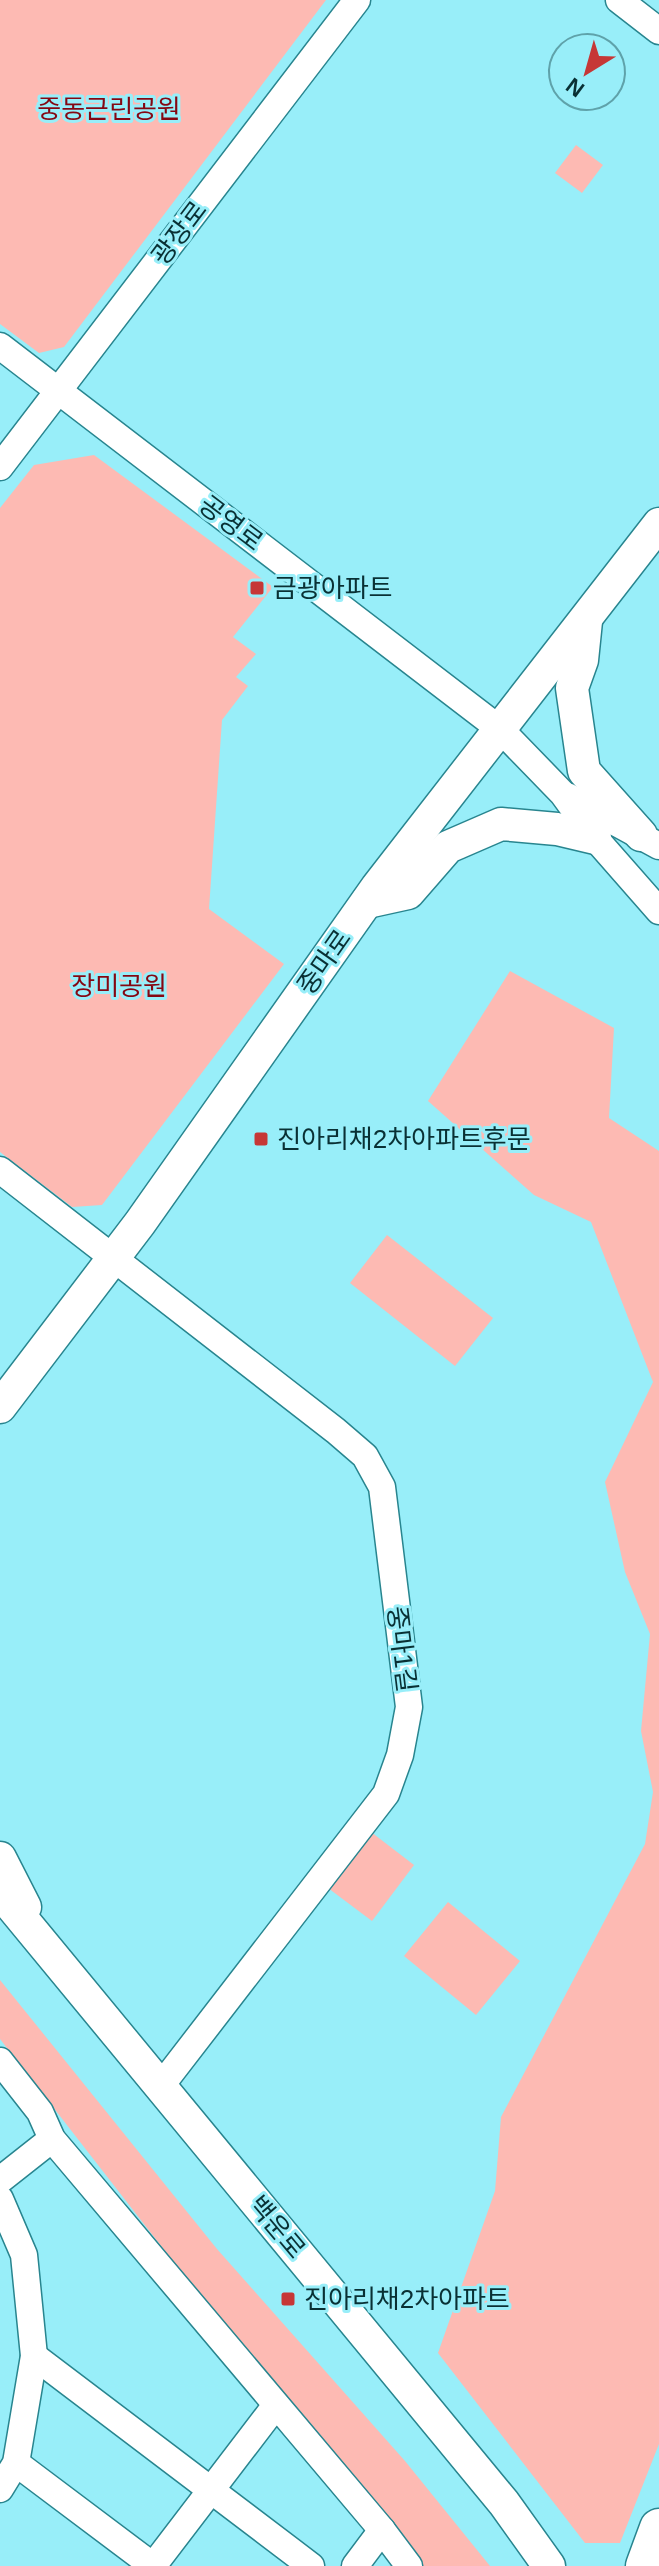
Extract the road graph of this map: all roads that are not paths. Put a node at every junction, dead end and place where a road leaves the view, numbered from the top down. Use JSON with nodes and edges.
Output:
{"nodes":[{"id":1,"x":357,"y":0,"type":"edge"},
{"id":2,"x":619,"y":0,"type":"edge"},
{"id":3,"x":659,"y":31,"type":"edge"},
{"id":4,"x":0,"y":346,"type":"edge"},
{"id":5,"x":58,"y":391,"type":"junction"},
{"id":6,"x":0,"y":467,"type":"edge"},
{"id":7,"x":659,"y":524,"type":"edge"},
{"id":8,"x":586,"y":618,"type":"junction"},
{"id":9,"x":501,"y":730,"type":"junction"},
{"id":10,"x":563,"y":794,"type":"junction"},
{"id":11,"x":595,"y":838,"type":"junction"},
{"id":12,"x":650,"y":841,"type":"edge"},
{"id":13,"x":367,"y":902,"type":"junction"},
{"id":14,"x":659,"y":911,"type":"edge"},
{"id":15,"x":3,"y":1178,"type":"edge"},
{"id":16,"x":114,"y":1257,"type":"junction"},
{"id":17,"x":3,"y":1406,"type":"edge"},
{"id":18,"x":0,"y":1858,"type":"edge"},
{"id":19,"x":0,"y":1892,"type":"edge"},
{"id":20,"x":47,"y":1949,"type":"junction"},
{"id":21,"x":0,"y":2061,"type":"edge"},
{"id":22,"x":160,"y":2087,"type":"junction"},
{"id":23,"x":52,"y":2139,"type":"junction"},
{"id":24,"x":0,"y":2180,"type":"edge"},
{"id":25,"x":0,"y":2199,"type":"edge"},
{"id":26,"x":34,"y":2356,"type":"junction"},
{"id":27,"x":276,"y":2405,"type":"junction"},
{"id":28,"x":16,"y":2463,"type":"junction"},
{"id":29,"x":0,"y":2489,"type":"edge"},
{"id":30,"x":210,"y":2490,"type":"junction"},
{"id":31,"x":659,"y":2528,"type":"edge"},
{"id":32,"x":382,"y":2530,"type":"junction"},
{"id":33,"x":153,"y":2566,"type":"edge"},
{"id":34,"x":311,"y":2566,"type":"edge"},
{"id":35,"x":355,"y":2566,"type":"edge"},
{"id":36,"x":409,"y":2566,"type":"edge"},
{"id":37,"x":549,"y":2566,"type":"edge"},
{"id":38,"x":645,"y":2566,"type":"edge"}],
"edges":[{"from":1,"to":5,"type":"street","name":"광장로"},
{"from":2,"to":3,"type":"street"},
{"from":4,"to":5,"type":"street","name":"공영로"},
{"from":5,"to":6,"type":"street","name":"광장로"},
{"from":5,"to":9,"type":"street","name":"공영로"},
{"from":7,"to":8,"type":"main road","name":"중마로"},
{"from":8,"to":9,"type":"main road","name":"중마로"},
{"from":8,"to":12,"type":"main road"},
{"from":9,"to":10,"type":"street","name":"공영로"},
{"from":9,"to":13,"type":"main road","name":"중마로"},
{"from":10,"to":11,"type":"street"},
{"from":10,"to":12,"type":"street"},
{"from":11,"to":13,"type":"main road"},
{"from":11,"to":14,"type":"street"},
{"from":13,"to":16,"type":"main road","name":"중마로"},
{"from":15,"to":16,"type":"street","name":"중마1길"},
{"from":16,"to":17,"type":"main road","name":"중마로"},
{"from":16,"to":22,"type":"street","name":"중마1길"},
{"from":18,"to":20,"type":"main road"},
{"from":19,"to":20,"type":"main road","name":"백운로"},
{"from":20,"to":22,"type":"main road","name":"백운로"},
{"from":21,"to":23,"type":"street"},
{"from":22,"to":37,"type":"main road","name":"백운로"},
{"from":23,"to":24,"type":"street"},
{"from":23,"to":27,"type":"street"},
{"from":25,"to":26,"type":"street"},
{"from":26,"to":28,"type":"street"},
{"from":26,"to":30,"type":"street"},
{"from":27,"to":30,"type":"street"},
{"from":27,"to":32,"type":"street"},
{"from":28,"to":29,"type":"street"},
{"from":28,"to":33,"type":"street"},
{"from":30,"to":33,"type":"street"},
{"from":30,"to":34,"type":"street"},
{"from":31,"to":38,"type":"highway"},
{"from":32,"to":35,"type":"street"},
{"from":32,"to":36,"type":"street"}]}
